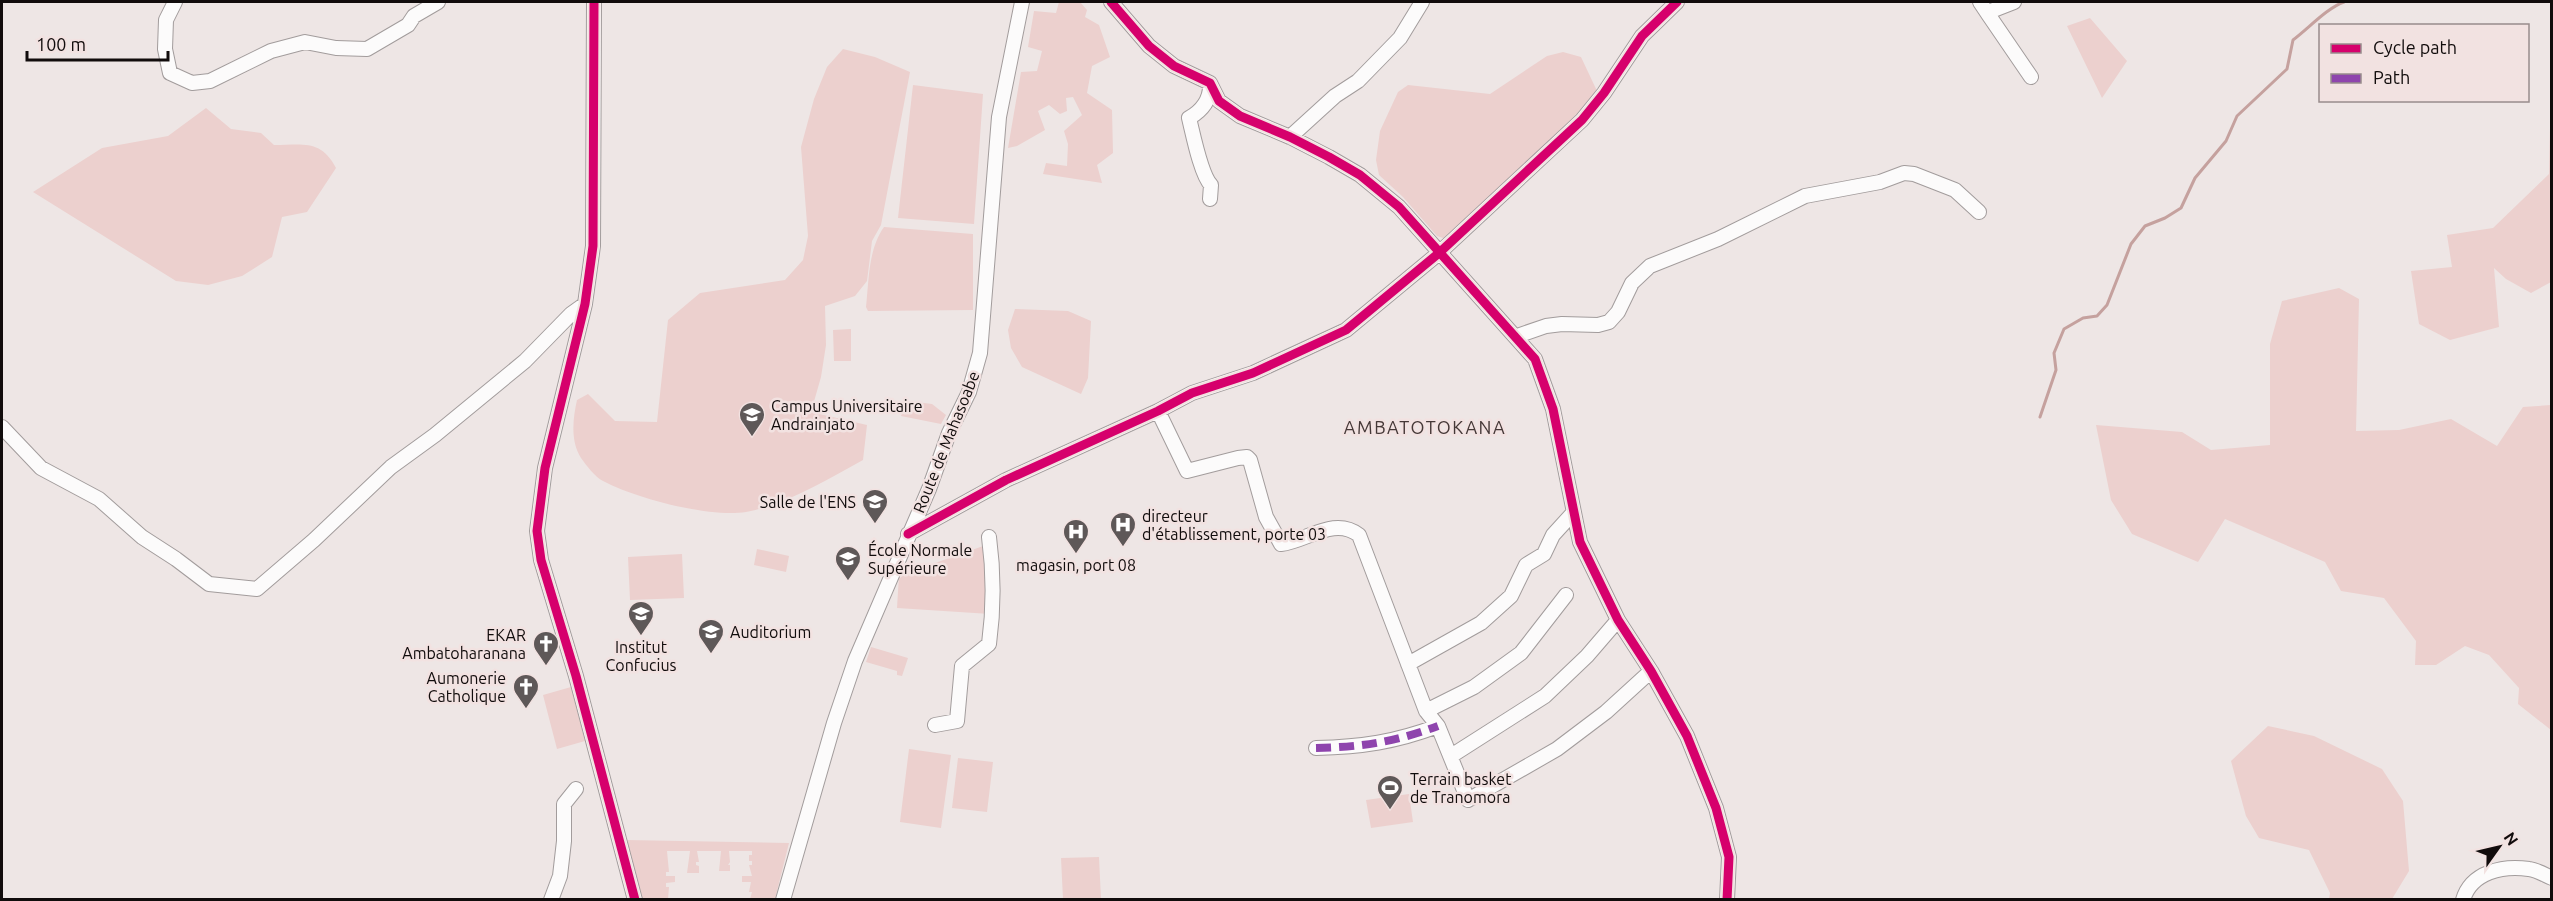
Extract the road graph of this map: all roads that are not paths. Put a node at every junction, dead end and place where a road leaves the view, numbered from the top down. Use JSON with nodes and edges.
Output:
{"nodes":[{"id":1,"x":175,"y":2,"type":"edge"},
{"id":2,"x":438,"y":2,"type":"edge"},
{"id":3,"x":594,"y":2,"type":"edge"},
{"id":4,"x":1022,"y":2,"type":"edge"},
{"id":5,"x":1111,"y":2,"type":"edge"},
{"id":6,"x":1422,"y":2,"type":"edge"},
{"id":7,"x":1677,"y":2,"type":"edge"},
{"id":8,"x":1980,"y":2,"type":"edge"},
{"id":9,"x":2014,"y":2,"type":"edge"},
{"id":10,"x":1989,"y":17,"type":"junction"},
{"id":11,"x":2031,"y":77,"type":"dead end"},
{"id":12,"x":1210,"y":82,"type":"junction"},
{"id":13,"x":1290,"y":137,"type":"junction"},
{"id":14,"x":1210,"y":199,"type":"dead end"},
{"id":15,"x":1979,"y":212,"type":"dead end"},
{"id":16,"x":1439,"y":253,"type":"junction"},
{"id":17,"x":585,"y":304,"type":"junction"},
{"id":18,"x":1517,"y":336,"type":"junction"},
{"id":19,"x":1158,"y":411,"type":"junction"},
{"id":20,"x":2,"y":427,"type":"edge"},
{"id":21,"x":1573,"y":513,"type":"junction"},
{"id":22,"x":908,"y":534,"type":"junction"},
{"id":23,"x":989,"y":537,"type":"dead end"},
{"id":24,"x":1566,"y":595,"type":"dead end"},
{"id":25,"x":1618,"y":620,"type":"junction"},
{"id":26,"x":1408,"y":664,"type":"junction"},
{"id":27,"x":1651,"y":671,"type":"junction"},
{"id":28,"x":1426,"y":711,"type":"junction"},
{"id":29,"x":935,"y":725,"type":"dead end"},
{"id":30,"x":1438,"y":726,"type":"junction"},
{"id":31,"x":1316,"y":748,"type":"dead end"},
{"id":32,"x":1451,"y":756,"type":"junction"},
{"id":33,"x":576,"y":789,"type":"dead end"},
{"id":34,"x":2552,"y":878,"type":"edge"},
{"id":35,"x":551,"y":900,"type":"edge"},
{"id":36,"x":635,"y":900,"type":"edge"},
{"id":37,"x":783,"y":900,"type":"edge"},
{"id":38,"x":1726,"y":900,"type":"edge"},
{"id":39,"x":2463,"y":900,"type":"edge"}],
"edges":[{"from":1,"to":2,"type":"street"},
{"from":3,"to":17,"type":"street"},
{"from":4,"to":22,"type":"street","name":"Route de Mahasoabe"},
{"from":5,"to":12,"type":"street"},
{"from":6,"to":13,"type":"street"},
{"from":7,"to":16,"type":"street"},
{"from":8,"to":10,"type":"street"},
{"from":9,"to":10,"type":"street"},
{"from":10,"to":11,"type":"street"},
{"from":12,"to":13,"type":"street"},
{"from":12,"to":14,"type":"street"},
{"from":13,"to":16,"type":"street"},
{"from":15,"to":18,"type":"street"},
{"from":16,"to":18,"type":"street"},
{"from":16,"to":19,"type":"street"},
{"from":17,"to":20,"type":"street"},
{"from":17,"to":36,"type":"street"},
{"from":18,"to":21,"type":"street"},
{"from":19,"to":22,"type":"street"},
{"from":19,"to":26,"type":"street"},
{"from":21,"to":25,"type":"street"},
{"from":21,"to":26,"type":"street"},
{"from":22,"to":37,"type":"street","name":"Route de Mahasoabe"},
{"from":23,"to":29,"type":"street"},
{"from":24,"to":28,"type":"street"},
{"from":25,"to":27,"type":"street"},
{"from":25,"to":32,"type":"street"},
{"from":26,"to":28,"type":"street"},
{"from":27,"to":32,"type":"street"},
{"from":27,"to":38,"type":"street"},
{"from":28,"to":30,"type":"street"},
{"from":30,"to":31,"type":"street"},
{"from":30,"to":32,"type":"street"},
{"from":33,"to":35,"type":"street"},
{"from":34,"to":39,"type":"street"}]}
